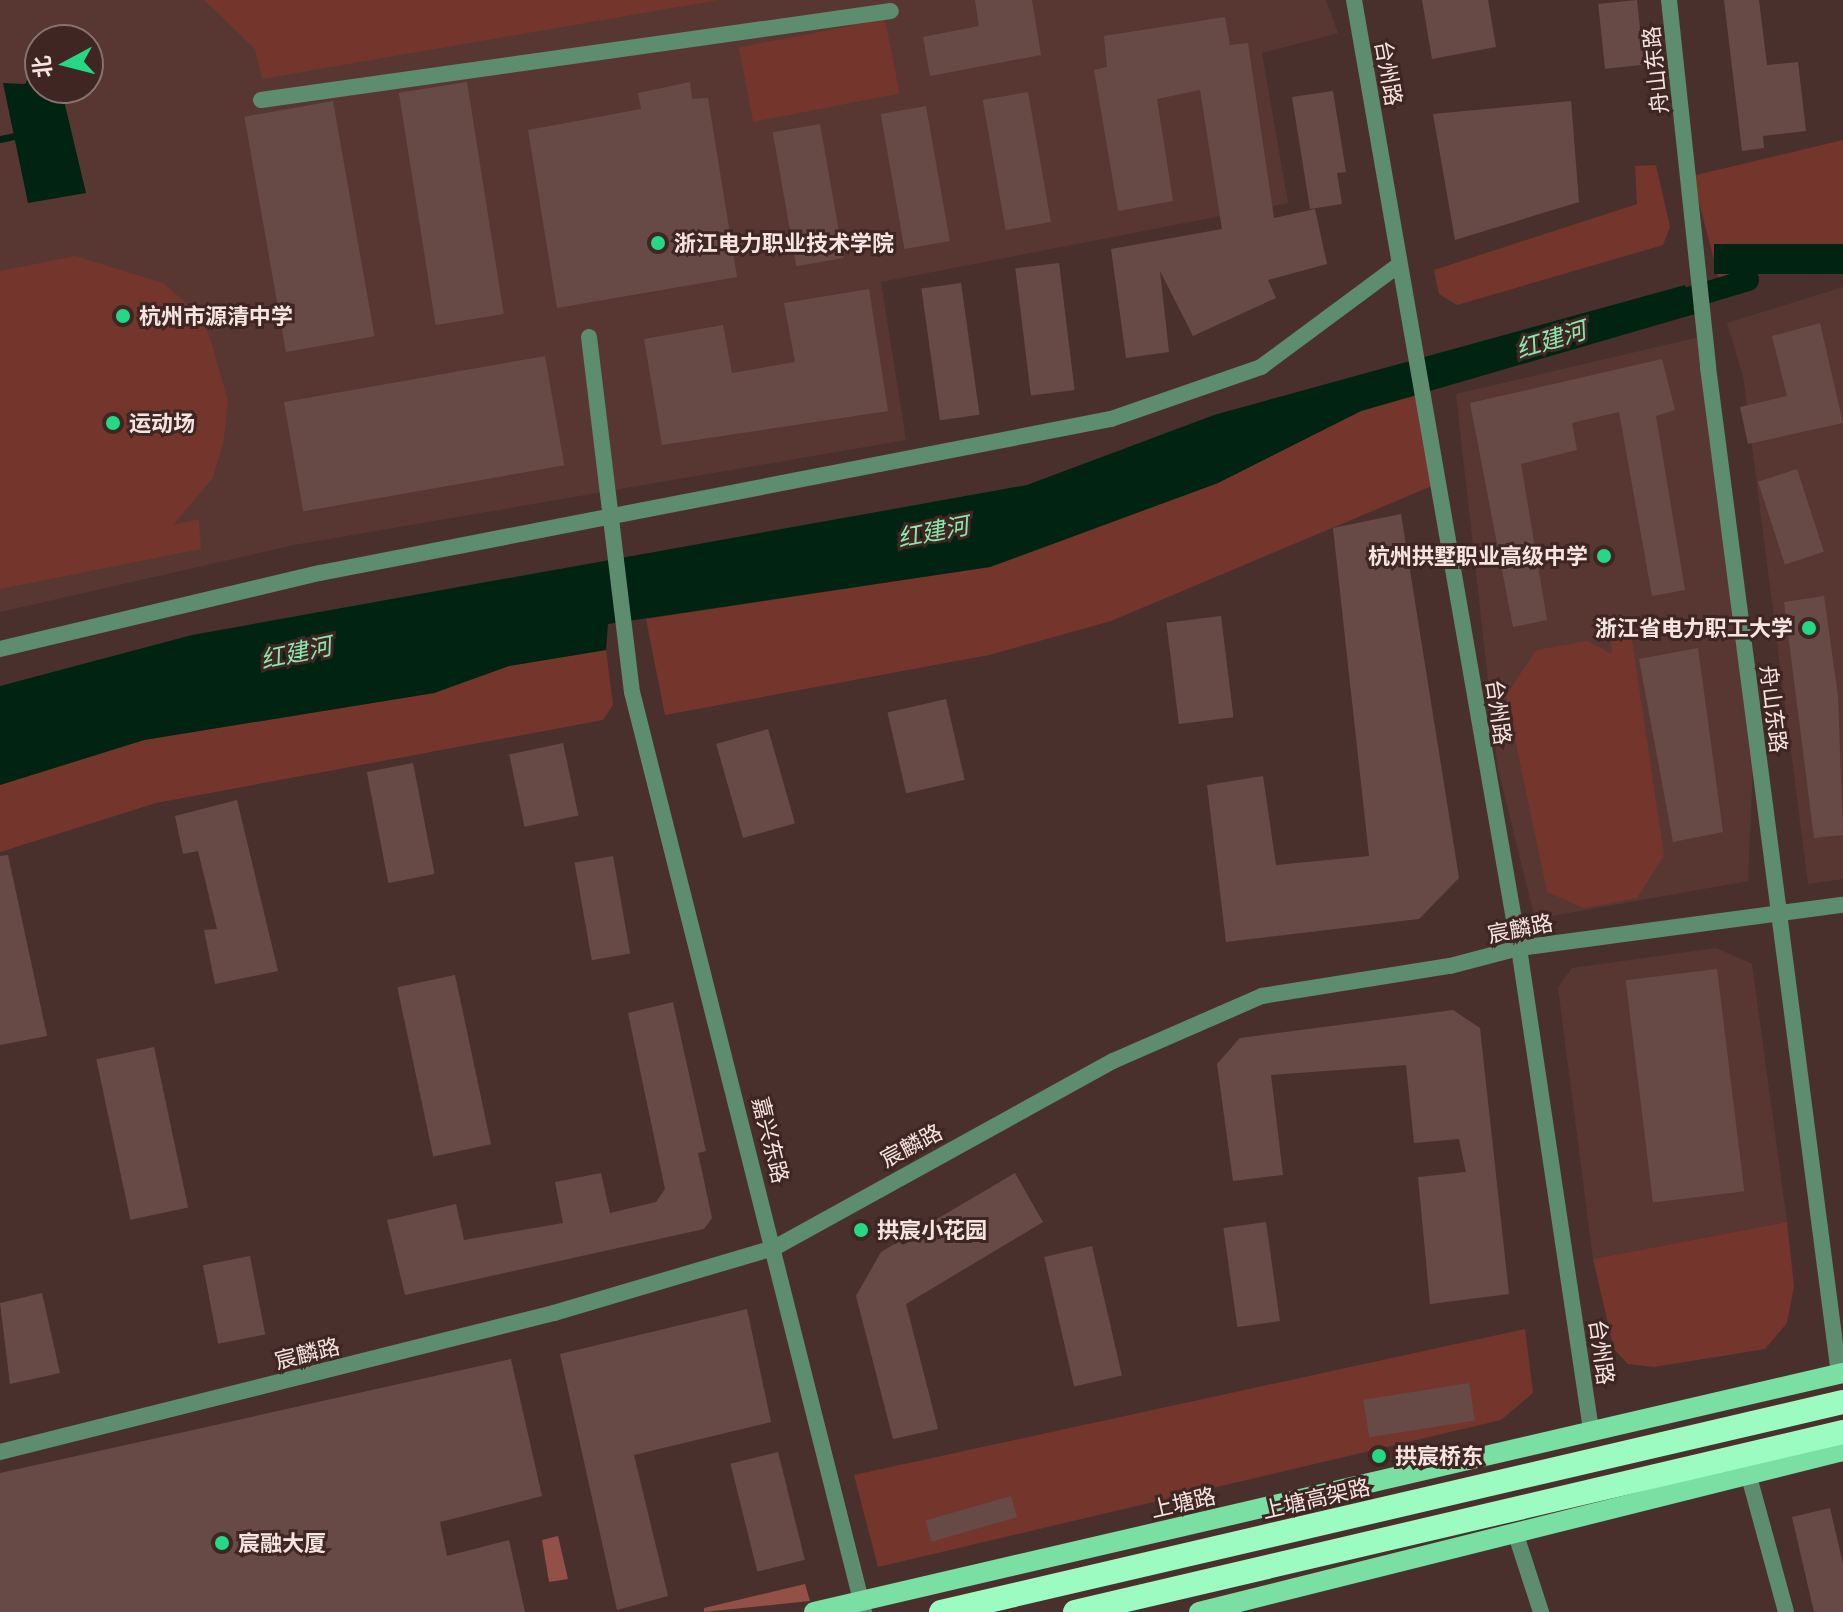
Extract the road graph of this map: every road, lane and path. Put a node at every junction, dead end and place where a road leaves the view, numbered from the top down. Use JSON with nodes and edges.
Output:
{"nodes":[{"id":1,"x":1354,"y":0,"type":"edge"},
{"id":2,"x":1669,"y":0,"type":"edge"},
{"id":3,"x":891,"y":11,"type":"dead end"},
{"id":4,"x":261,"y":100,"type":"dead end"},
{"id":5,"x":1399,"y":265,"type":"junction"},
{"id":6,"x":589,"y":337,"type":"dead end"},
{"id":7,"x":611,"y":519,"type":"junction"},
{"id":8,"x":0,"y":649,"type":"edge"},
{"id":9,"x":1843,"y":905,"type":"edge"},
{"id":10,"x":1776,"y":912,"type":"junction"},
{"id":11,"x":1519,"y":948,"type":"junction"},
{"id":12,"x":774,"y":1248,"type":"junction"},
{"id":13,"x":1842,"y":1380,"type":"edge"},
{"id":14,"x":1843,"y":1402,"type":"edge"},
{"id":15,"x":1749,"y":1424,"type":"junction"},
{"id":16,"x":1591,"y":1431,"type":"junction"},
{"id":17,"x":1843,"y":1432,"type":"edge"},
{"id":18,"x":1843,"y":1448,"type":"edge"},
{"id":19,"x":0,"y":1452,"type":"edge"},
{"id":20,"x":1753,"y":1462,"type":"junction"},
{"id":21,"x":1516,"y":1535,"type":"junction"},
{"id":22,"x":862,"y":1606,"type":"edge"},
{"id":23,"x":814,"y":1612,"type":"edge"},
{"id":24,"x":941,"y":1612,"type":"edge"},
{"id":25,"x":1075,"y":1612,"type":"edge"},
{"id":26,"x":1199,"y":1612,"type":"edge"},
{"id":27,"x":1541,"y":1612,"type":"edge"},
{"id":28,"x":1786,"y":1612,"type":"edge"}],
"edges":[{"from":1,"to":5,"type":"street","name":"台州路"},
{"from":2,"to":10,"type":"street","name":"舟山东路"},
{"from":3,"to":4,"type":"street"},
{"from":5,"to":7,"type":"street"},
{"from":5,"to":11,"type":"street","name":"台州路"},
{"from":6,"to":7,"type":"street","name":"嘉兴东路"},
{"from":7,"to":8,"type":"street"},
{"from":7,"to":12,"type":"street","name":"嘉兴东路"},
{"from":9,"to":10,"type":"street","name":"宸麟路"},
{"from":10,"to":11,"type":"street","name":"宸麟路"},
{"from":10,"to":13,"type":"street","name":"舟山东路"},
{"from":11,"to":12,"type":"street","name":"宸麟路"},
{"from":11,"to":16,"type":"street","name":"台州路"},
{"from":12,"to":19,"type":"street","name":"宸麟路"},
{"from":12,"to":22,"type":"street","name":"嘉兴东路"},
{"from":13,"to":15,"type":"highway"},
{"from":13,"to":16,"type":"main road","name":"上塘路"},
{"from":14,"to":15,"type":"highway","name":"上塘高架路"},
{"from":15,"to":24,"type":"highway","name":"上塘高架路"},
{"from":16,"to":22,"type":"main road","name":"上塘路"},
{"from":17,"to":20,"type":"highway"},
{"from":18,"to":20,"type":"highway"},
{"from":20,"to":21,"type":"main road"},
{"from":20,"to":25,"type":"highway"},
{"from":20,"to":28,"type":"street"},
{"from":21,"to":26,"type":"main road"},
{"from":21,"to":27,"type":"street"},
{"from":22,"to":23,"type":"main road","name":"上塘路"}]}
